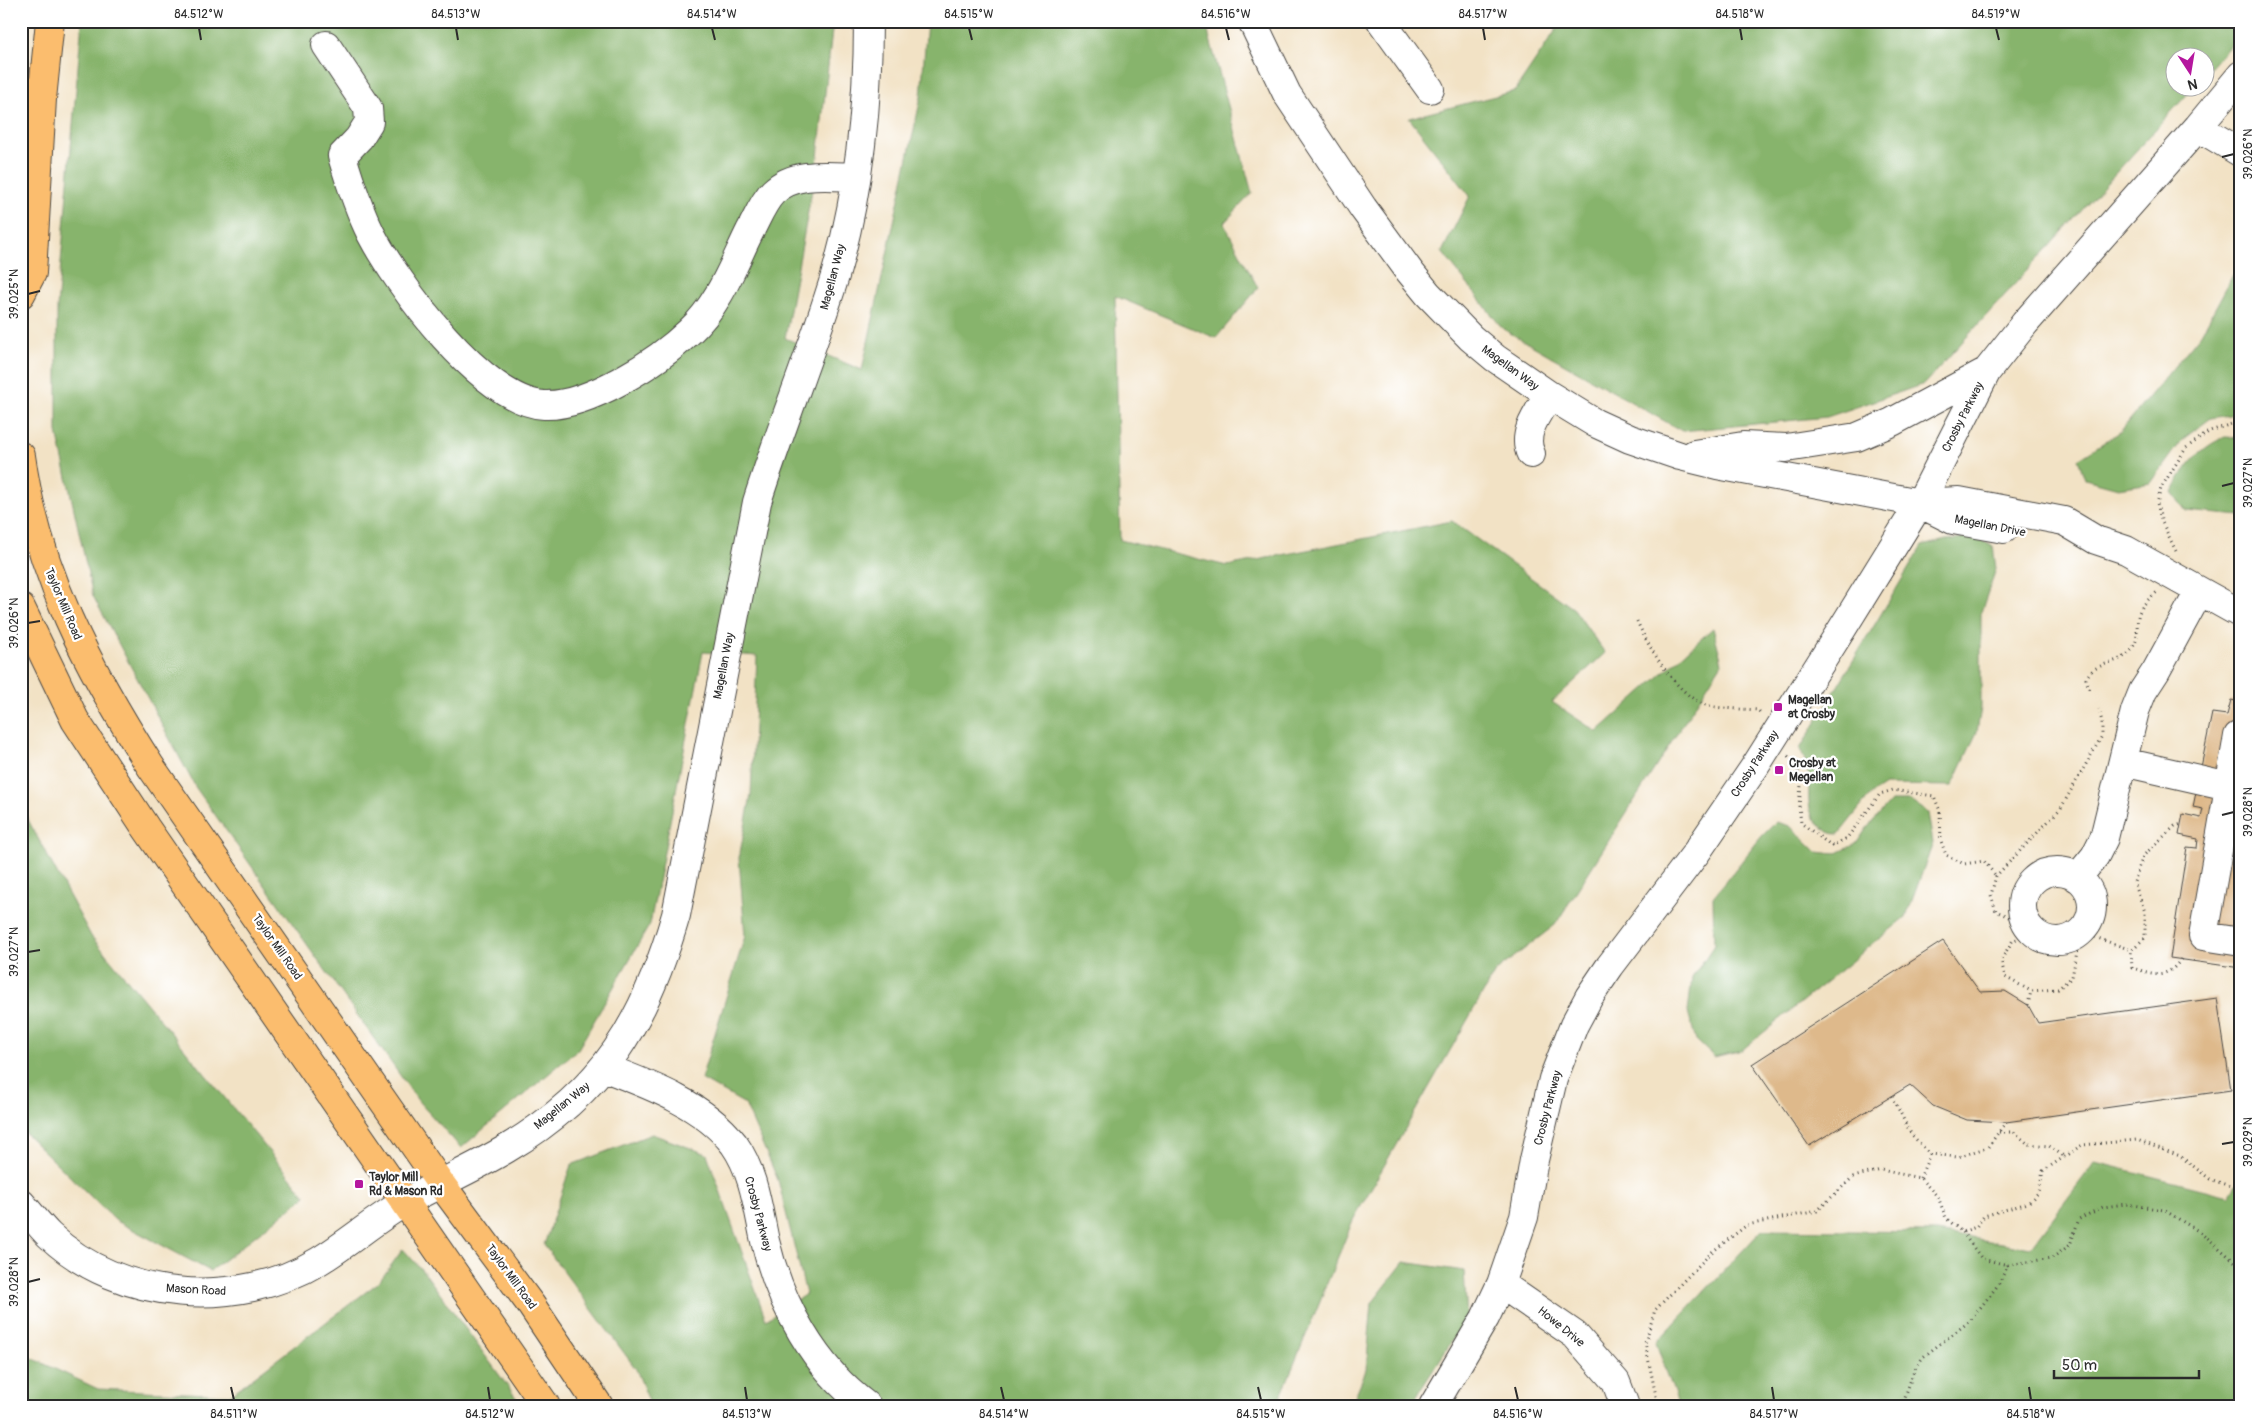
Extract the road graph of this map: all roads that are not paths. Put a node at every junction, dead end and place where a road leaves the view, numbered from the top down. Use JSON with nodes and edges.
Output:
{"nodes":[{"id":1,"x":50,"y":21,"type":"edge"},
{"id":2,"x":868,"y":21,"type":"edge"},
{"id":3,"x":1252,"y":21,"type":"edge"},
{"id":4,"x":1381,"y":21,"type":"edge"},
{"id":5,"x":326,"y":45,"type":"dead end"},
{"id":6,"x":2241,"y":75,"type":"edge"},
{"id":7,"x":1430,"y":89,"type":"dead end"},
{"id":8,"x":2198,"y":127,"type":"junction"},
{"id":9,"x":2241,"y":153,"type":"edge"},
{"id":10,"x":856,"y":177,"type":"junction"},
{"id":11,"x":21,"y":294,"type":"edge"},
{"id":12,"x":1987,"y":371,"type":"junction"},
{"id":13,"x":1549,"y":395,"type":"junction"},
{"id":14,"x":1531,"y":454,"type":"dead end"},
{"id":15,"x":21,"y":456,"type":"edge"},
{"id":16,"x":1680,"y":456,"type":"junction"},
{"id":17,"x":1920,"y":503,"type":"junction"},
{"id":18,"x":2199,"y":592,"type":"junction"},
{"id":19,"x":21,"y":608,"type":"edge"},
{"id":20,"x":2241,"y":614,"type":"edge"},
{"id":21,"x":2241,"y":737,"type":"edge"},
{"id":22,"x":2123,"y":762,"type":"junction"},
{"id":23,"x":2229,"y":786,"type":"junction"},
{"id":24,"x":2078,"y":878,"type":"junction"},
{"id":25,"x":2241,"y":942,"type":"edge"},
{"id":26,"x":605,"y":1068,"type":"junction"},
{"id":27,"x":441,"y":1184,"type":"junction"},
{"id":28,"x":406,"y":1202,"type":"junction"},
{"id":29,"x":21,"y":1203,"type":"edge"},
{"id":30,"x":1501,"y":1284,"type":"junction"},
{"id":31,"x":546,"y":1406,"type":"edge"},
{"id":32,"x":599,"y":1406,"type":"edge"},
{"id":33,"x":867,"y":1406,"type":"edge"},
{"id":34,"x":1433,"y":1406,"type":"edge"},
{"id":35,"x":1625,"y":1406,"type":"edge"}],
"edges":[{"from":1,"to":11,"type":"main road"},
{"from":2,"to":10,"type":"street","name":"Magellan Way"},
{"from":3,"to":13,"type":"street","name":"Magellan Way"},
{"from":4,"to":7,"type":"street"},
{"from":5,"to":10,"type":"street"},
{"from":6,"to":8,"type":"street","name":"Crosby Parkway"},
{"from":8,"to":9,"type":"street"},
{"from":8,"to":12,"type":"street","name":"Crosby Parkway"},
{"from":10,"to":26,"type":"street","name":"Magellan Way"},
{"from":12,"to":16,"type":"street"},
{"from":12,"to":17,"type":"street","name":"Crosby Parkway"},
{"from":13,"to":14,"type":"street"},
{"from":13,"to":16,"type":"street","name":"Magellan Way"},
{"from":15,"to":27,"type":"main road","name":"Taylor Mill Road"},
{"from":16,"to":17,"type":"street","name":"Magellan Way"},
{"from":17,"to":18,"type":"street","name":"Magellan Drive"},
{"from":17,"to":30,"type":"street","name":"Crosby Parkway"},
{"from":18,"to":20,"type":"street","name":"Magellan Drive"},
{"from":18,"to":22,"type":"street"},
{"from":19,"to":28,"type":"main road"},
{"from":21,"to":23,"type":"street"},
{"from":22,"to":23,"type":"street"},
{"from":22,"to":24,"type":"street"},
{"from":23,"to":25,"type":"street"},
{"from":24,"to":24,"type":"street"},
{"from":26,"to":27,"type":"street","name":"Magellan Way"},
{"from":26,"to":33,"type":"street","name":"Crosby Parkway"},
{"from":27,"to":28,"type":"street","name":"Magellan Way"},
{"from":27,"to":32,"type":"main road","name":"Taylor Mill Road"},
{"from":28,"to":29,"type":"street","name":"Mason Road"},
{"from":28,"to":31,"type":"main road"},
{"from":30,"to":34,"type":"street","name":"Crosby Parkway"},
{"from":30,"to":35,"type":"street","name":"Howe Drive"}]}
